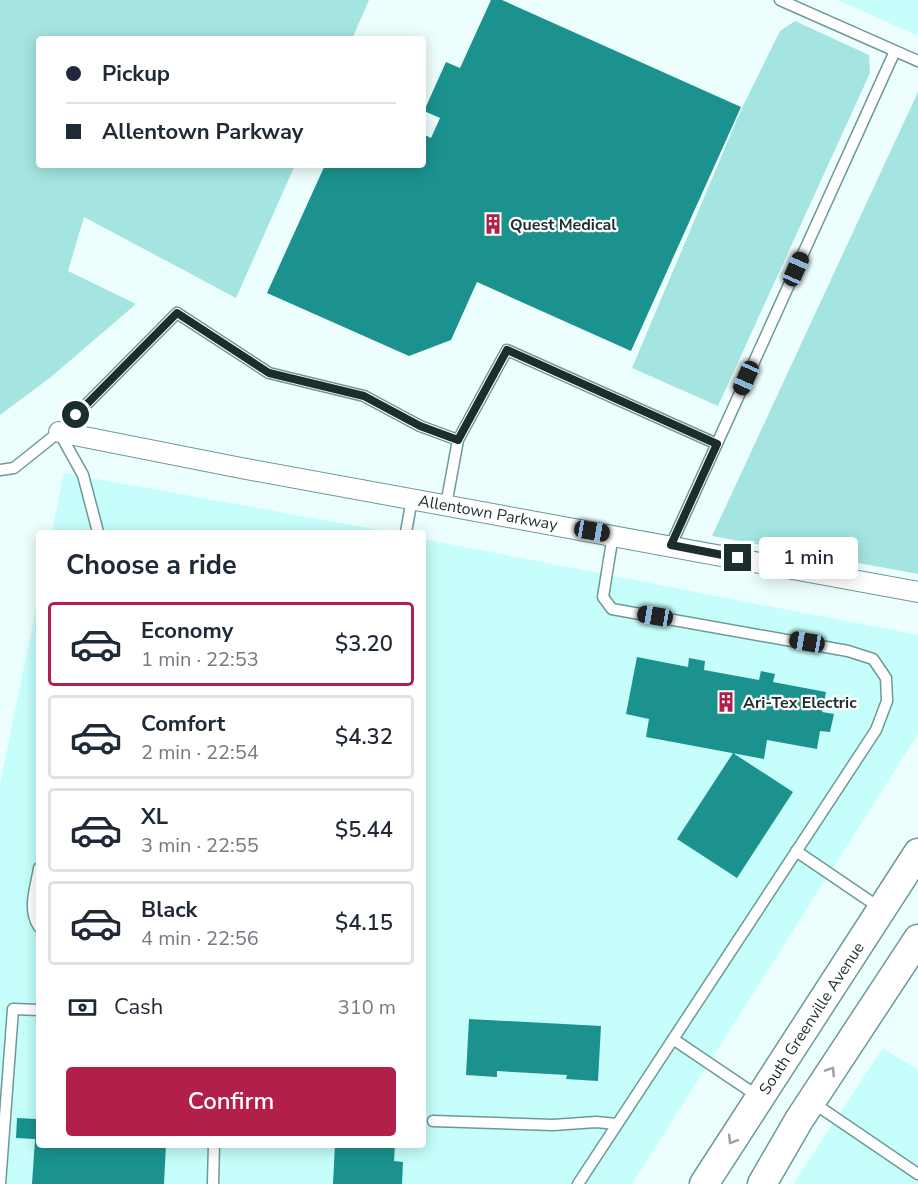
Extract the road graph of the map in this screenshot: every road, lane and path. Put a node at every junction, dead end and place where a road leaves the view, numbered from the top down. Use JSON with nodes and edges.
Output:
{"nodes":[{"id":1,"x":780,"y":0,"type":"edge"},
{"id":2,"x":895,"y":51,"type":"junction"},
{"id":3,"x":918,"y":61,"type":"edge"},
{"id":4,"x":59,"y":432,"type":"junction"},
{"id":5,"x":458,"y":440,"type":"junction"},
{"id":6,"x":717,"y":444,"type":"junction"},
{"id":7,"x":0,"y":470,"type":"edge"},
{"id":8,"x":412,"y":499,"type":"junction"},
{"id":9,"x":446,"y":505,"type":"junction"},
{"id":10,"x":97,"y":530,"type":"edge"},
{"id":11,"x":406,"y":530,"type":"edge"},
{"id":12,"x":613,"y":535,"type":"junction"},
{"id":13,"x":671,"y":545,"type":"junction"},
{"id":14,"x":918,"y":592,"type":"edge"},
{"id":15,"x":796,"y":851,"type":"junction"},
{"id":16,"x":918,"y":853,"type":"edge"},
{"id":17,"x":36,"y":883,"type":"edge"},
{"id":18,"x":882,"y":909,"type":"junction"},
{"id":19,"x":36,"y":922,"type":"edge"},
{"id":20,"x":918,"y":939,"type":"edge"},
{"id":21,"x":36,"y":1010,"type":"edge"},
{"id":22,"x":673,"y":1039,"type":"junction"},
{"id":23,"x":759,"y":1097,"type":"junction"},
{"id":24,"x":805,"y":1111,"type":"junction"},
{"id":25,"x":433,"y":1121,"type":"dead end"},
{"id":26,"x":617,"y":1124,"type":"junction"},
{"id":27,"x":214,"y":1148,"type":"edge"},
{"id":28,"x":918,"y":1174,"type":"edge"},
{"id":29,"x":0,"y":1184,"type":"edge"},
{"id":30,"x":213,"y":1184,"type":"edge"},
{"id":31,"x":578,"y":1184,"type":"edge"},
{"id":32,"x":704,"y":1184,"type":"edge"},
{"id":33,"x":762,"y":1184,"type":"edge"}],
"edges":[{"from":1,"to":2,"type":"lane"},
{"from":2,"to":3,"type":"lane"},
{"from":2,"to":6,"type":"lane"},
{"from":4,"to":5,"type":"lane"},
{"from":4,"to":7,"type":"lane"},
{"from":4,"to":8,"type":"street","name":"Allentown Parkway"},
{"from":4,"to":10,"type":"lane"},
{"from":5,"to":6,"type":"lane"},
{"from":5,"to":9,"type":"lane"},
{"from":6,"to":13,"type":"lane"},
{"from":8,"to":9,"type":"street","name":"Allentown Parkway"},
{"from":8,"to":11,"type":"lane"},
{"from":9,"to":12,"type":"street","name":"Allentown Parkway"},
{"from":12,"to":13,"type":"street","name":"Allentown Parkway"},
{"from":12,"to":15,"type":"lane"},
{"from":13,"to":14,"type":"street","name":"Allentown Parkway"},
{"from":15,"to":18,"type":"lane"},
{"from":15,"to":22,"type":"lane"},
{"from":16,"to":18,"type":"main road","name":"South Greenville Avenue"},
{"from":17,"to":19,"type":"lane"},
{"from":18,"to":23,"type":"main road","name":"South Greenville Avenue"},
{"from":24,"to":20,"type":"main road","one_way":true},
{"from":21,"to":29,"type":"lane"},
{"from":22,"to":23,"type":"lane"},
{"from":22,"to":26,"type":"lane"},
{"from":23,"to":24,"type":"main road"},
{"from":23,"to":32,"type":"main road","name":"South Greenville Avenue","one_way":true},
{"from":24,"to":28,"type":"lane"},
{"from":24,"to":33,"type":"main road"},
{"from":25,"to":26,"type":"lane"},
{"from":26,"to":31,"type":"lane"},
{"from":27,"to":30,"type":"lane"}]}
